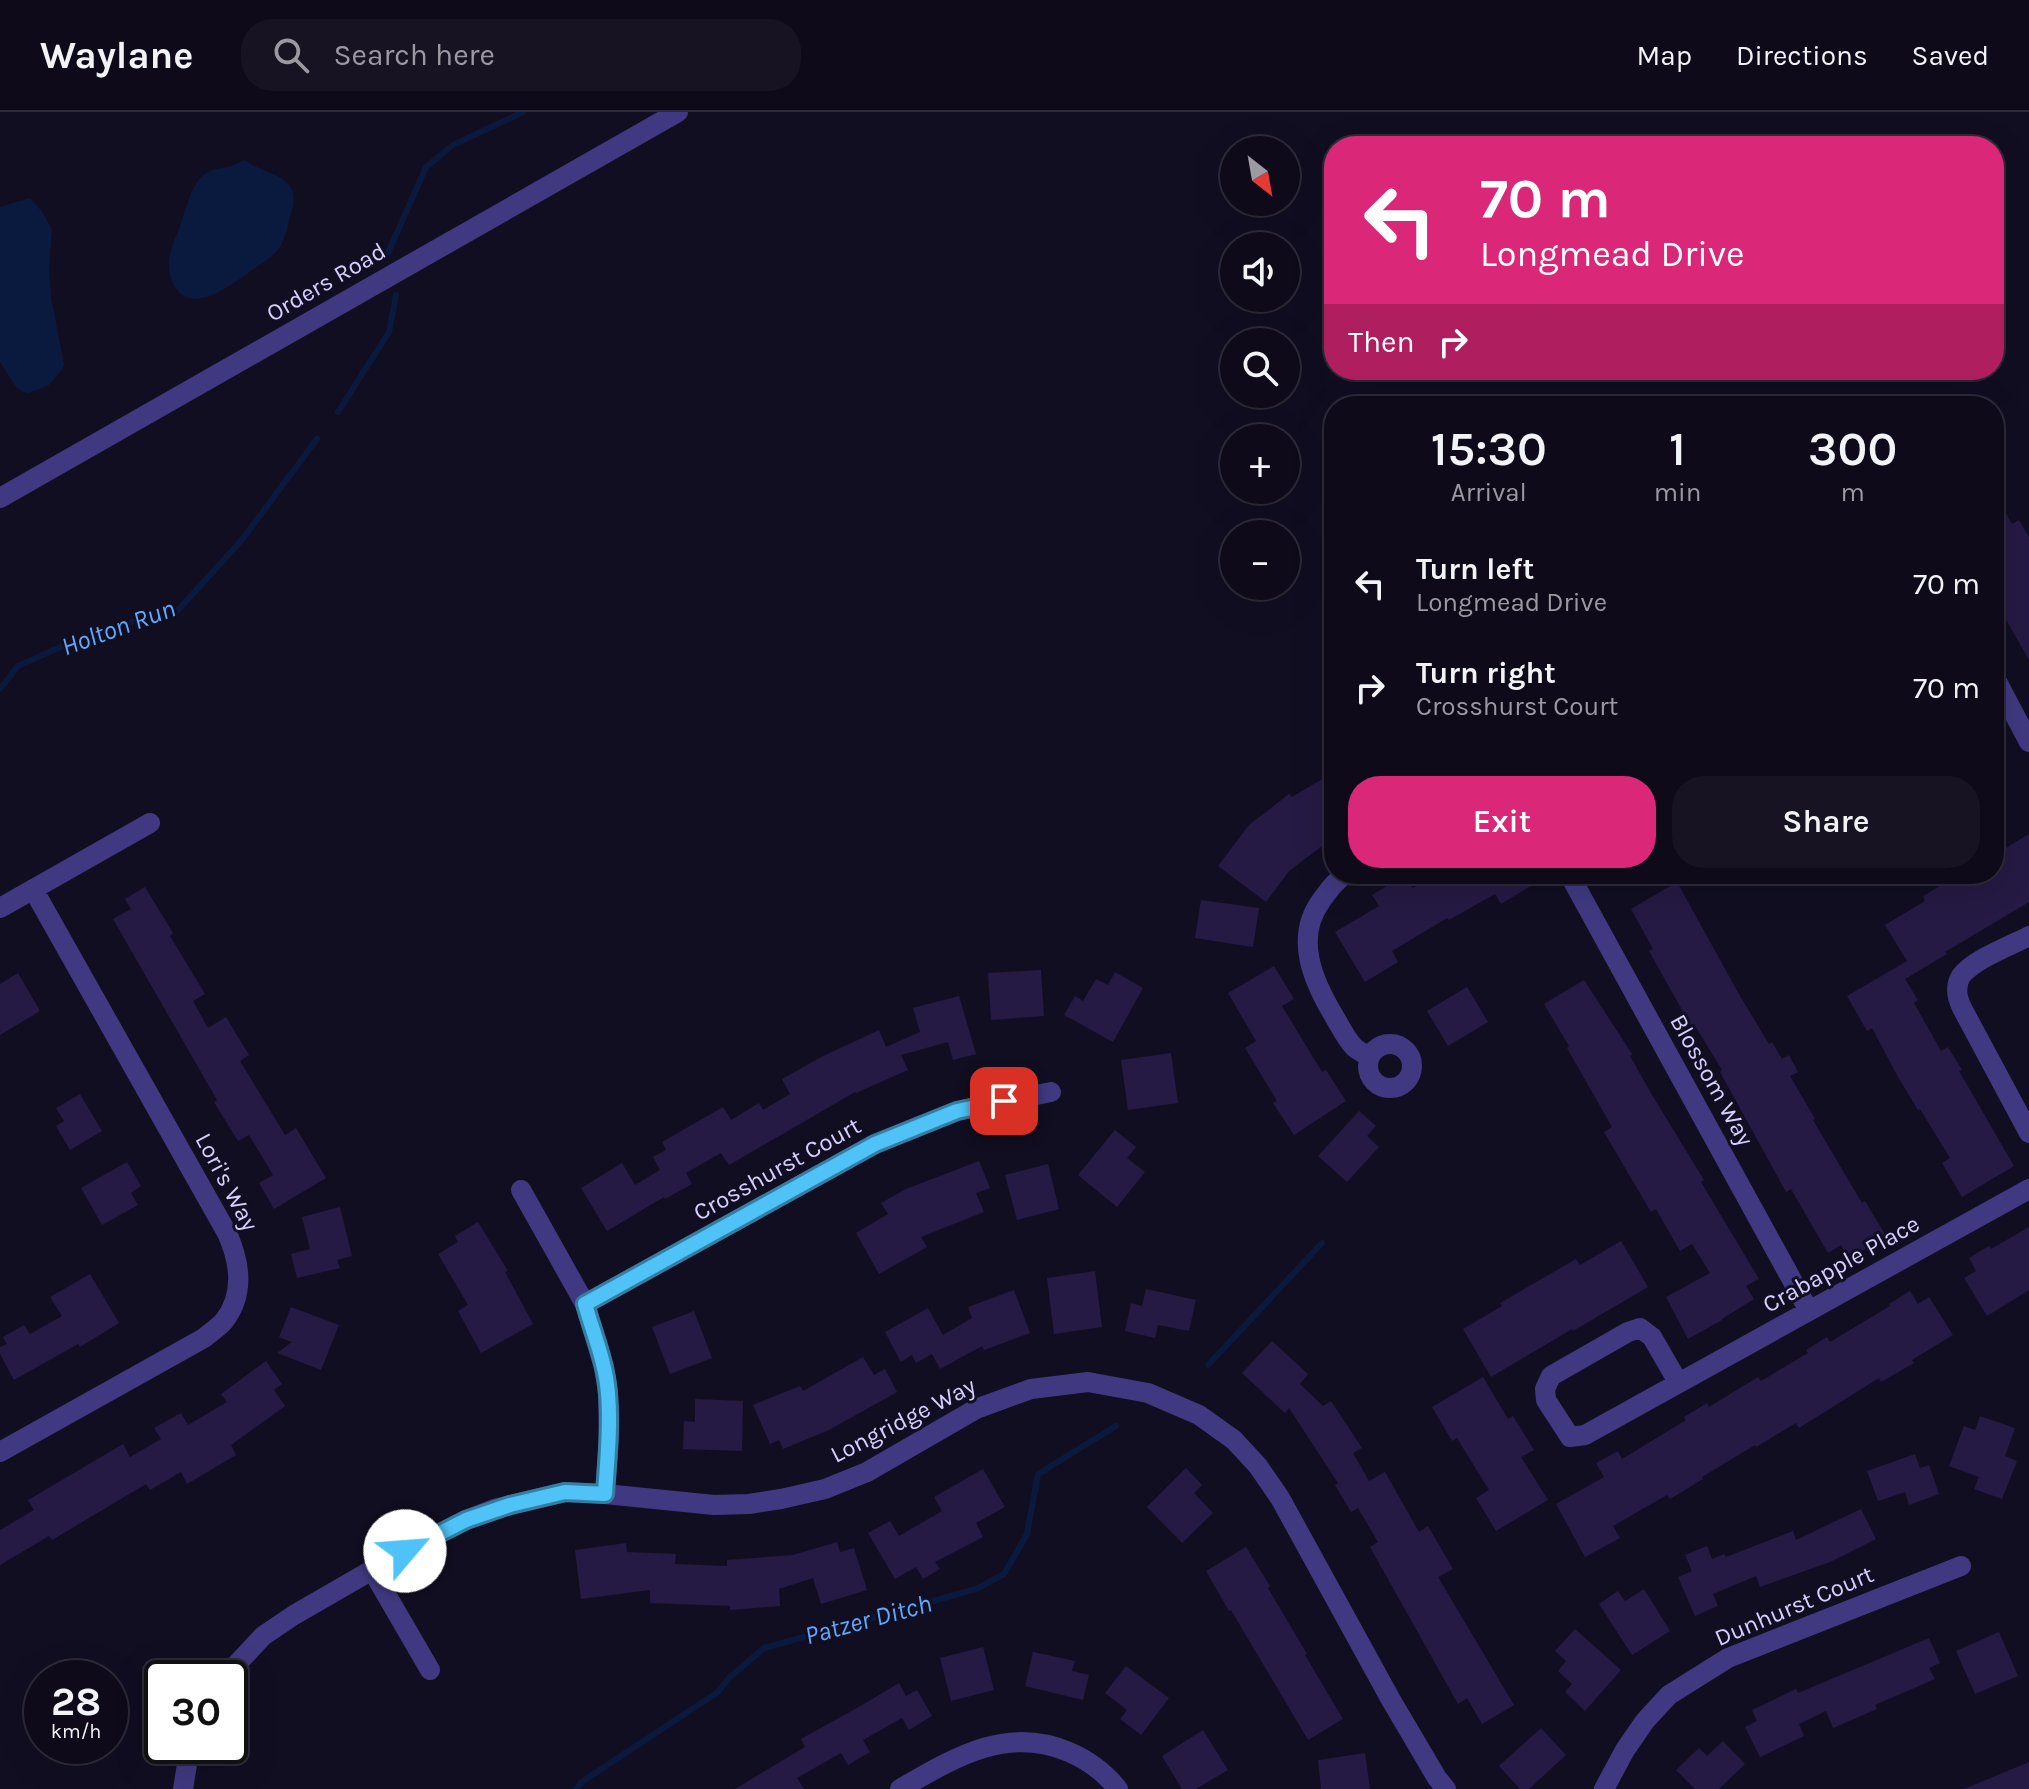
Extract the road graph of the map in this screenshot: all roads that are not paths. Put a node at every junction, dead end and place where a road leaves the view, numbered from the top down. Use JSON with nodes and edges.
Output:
{"nodes":[{"id":1,"x":678,"y":112,"type":"edge"},
{"id":2,"x":0,"y":498,"type":"edge"},
{"id":3,"x":2004,"y":702,"type":"edge"},
{"id":4,"x":2029,"y":742,"type":"edge"},
{"id":5,"x":150,"y":823,"type":"dead end"},
{"id":6,"x":1333,"y":884,"type":"edge"},
{"id":7,"x":1574,"y":884,"type":"edge"},
{"id":8,"x":33,"y":889,"type":"junction"},
{"id":9,"x":0,"y":908,"type":"edge"},
{"id":10,"x":2029,"y":936,"type":"edge"},
{"id":11,"x":1370,"y":1057,"type":"dead end"},
{"id":12,"x":1051,"y":1092,"type":"dead end"},
{"id":13,"x":2029,"y":1133,"type":"edge"},
{"id":14,"x":2029,"y":1189,"type":"edge"},
{"id":15,"x":521,"y":1190,"type":"dead end"},
{"id":16,"x":585,"y":1304,"type":"junction"},
{"id":17,"x":1809,"y":1311,"type":"junction"},
{"id":18,"x":1678,"y":1382,"type":"junction"},
{"id":19,"x":0,"y":1452,"type":"edge"},
{"id":20,"x":605,"y":1494,"type":"junction"},
{"id":21,"x":1961,"y":1566,"type":"dead end"},
{"id":22,"x":372,"y":1570,"type":"junction"},
{"id":23,"x":241,"y":1660,"type":"edge"},
{"id":24,"x":430,"y":1670,"type":"dead end"},
{"id":25,"x":187,"y":1764,"type":"edge"},
{"id":26,"x":183,"y":1789,"type":"edge"},
{"id":27,"x":900,"y":1789,"type":"edge"},
{"id":28,"x":1118,"y":1789,"type":"edge"},
{"id":29,"x":1446,"y":1789,"type":"edge"},
{"id":30,"x":1604,"y":1789,"type":"edge"}],
"edges":[{"from":1,"to":2,"type":"street","name":"Orders Road"},
{"from":3,"to":4,"type":"street"},
{"from":5,"to":8,"type":"street"},
{"from":6,"to":11,"type":"street"},
{"from":7,"to":17,"type":"street","name":"Blossom Way"},
{"from":8,"to":9,"type":"street"},
{"from":8,"to":19,"type":"street","name":"Lori's Way"},
{"from":10,"to":13,"type":"street"},
{"from":12,"to":16,"type":"street","name":"Crosshurst Court"},
{"from":14,"to":17,"type":"street","name":"Crabapple Place"},
{"from":15,"to":16,"type":"street"},
{"from":16,"to":20,"type":"street"},
{"from":17,"to":18,"type":"street","name":"Crabapple Place"},
{"from":18,"to":18,"type":"street","name":"Crabapple Place"},
{"from":20,"to":22,"type":"street","name":"Longridge Way"},
{"from":20,"to":29,"type":"street","name":"Longridge Way"},
{"from":21,"to":30,"type":"street","name":"Dunhurst Court"},
{"from":22,"to":23,"type":"street","name":"Longridge Way"},
{"from":22,"to":24,"type":"street"},
{"from":25,"to":26,"type":"street"},
{"from":27,"to":28,"type":"street"}]}
